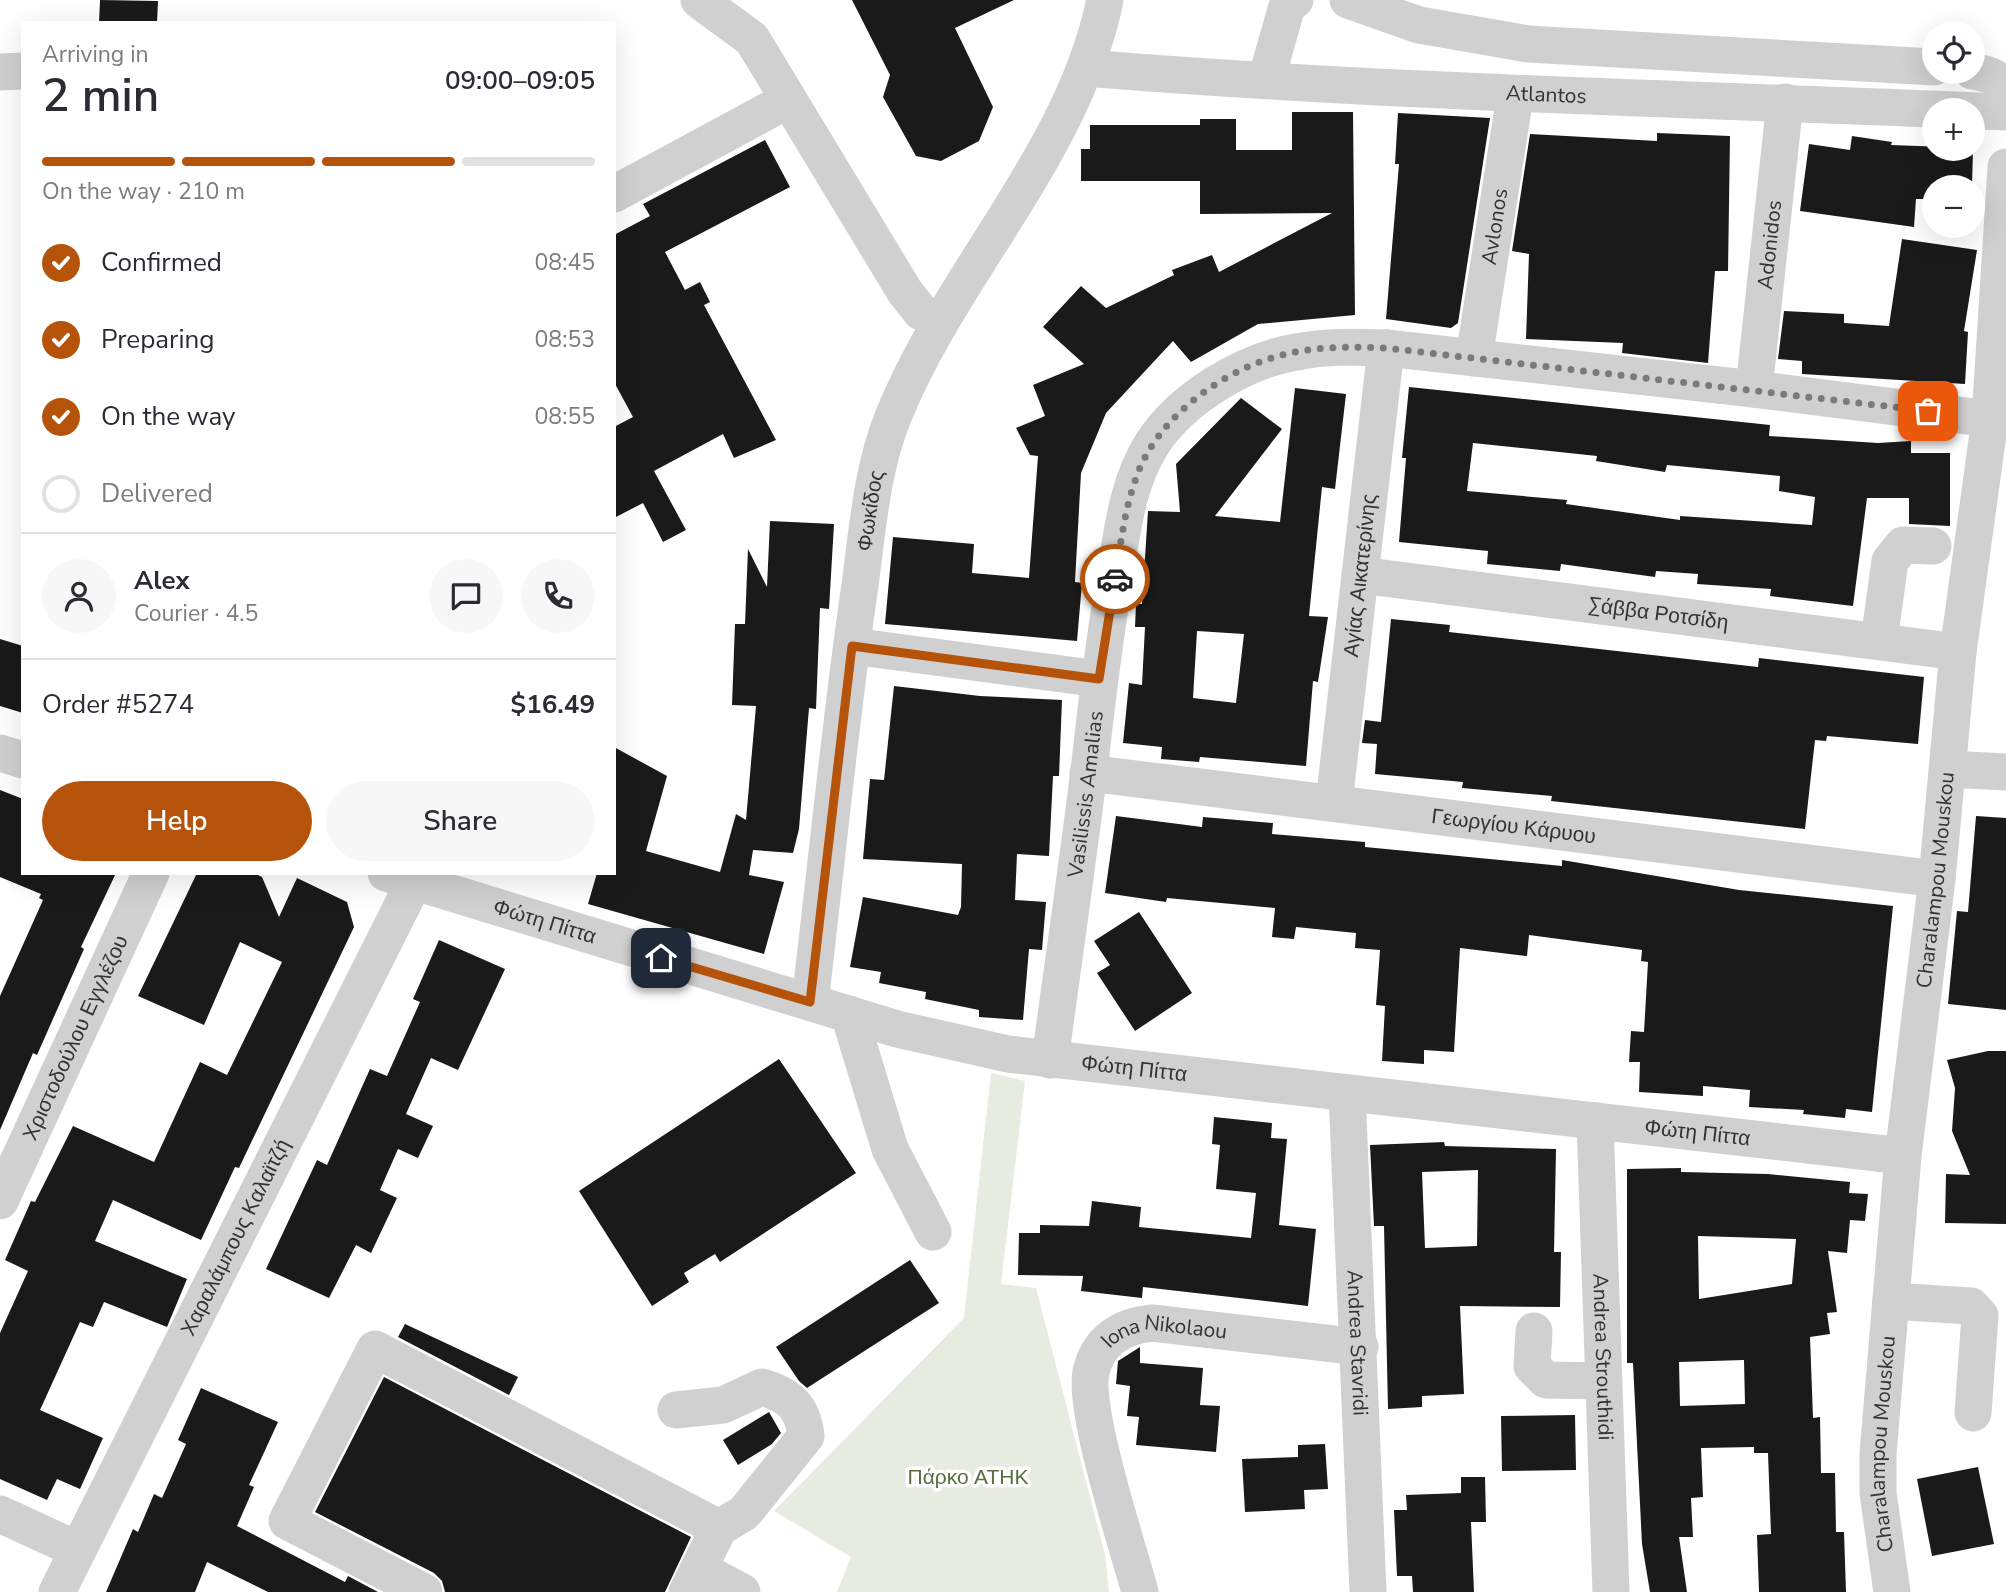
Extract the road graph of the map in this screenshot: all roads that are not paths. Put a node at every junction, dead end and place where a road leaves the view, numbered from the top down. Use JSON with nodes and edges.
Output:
{"nodes":[{"id":1,"x":699,"y":0,"type":"edge"},
{"id":2,"x":1105,"y":0,"type":"edge"},
{"id":3,"x":1294,"y":0,"type":"edge"},
{"id":4,"x":1348,"y":0,"type":"edge"},
{"id":5,"x":1638,"y":50,"type":"junction"},
{"id":6,"x":1922,"y":66,"type":"edge"},
{"id":7,"x":1085,"y":68,"type":"junction"},
{"id":8,"x":21,"y":71,"type":"edge"},
{"id":9,"x":0,"y":72,"type":"edge"},
{"id":10,"x":1985,"y":73,"type":"edge"},
{"id":11,"x":1266,"y":80,"type":"junction"},
{"id":12,"x":2006,"y":94,"type":"edge"},
{"id":13,"x":1515,"y":96,"type":"junction"},
{"id":14,"x":1637,"y":97,"type":"junction"},
{"id":15,"x":788,"y":100,"type":"junction"},
{"id":16,"x":1785,"y":102,"type":"junction"},
{"id":17,"x":2006,"y":112,"type":"edge"},
{"id":18,"x":2006,"y":167,"type":"edge"},
{"id":19,"x":616,"y":193,"type":"edge"},
{"id":20,"x":921,"y":312,"type":"dead end"},
{"id":21,"x":1386,"y":348,"type":"junction"},
{"id":22,"x":1474,"y":358,"type":"junction"},
{"id":23,"x":1754,"y":389,"type":"junction"},
{"id":24,"x":1990,"y":419,"type":"junction"},
{"id":25,"x":1991,"y":524,"type":"edge"},
{"id":26,"x":1933,"y":546,"type":"dead end"},
{"id":27,"x":1360,"y":575,"type":"junction"},
{"id":28,"x":1879,"y":642,"type":"junction"},
{"id":29,"x":852,"y":646,"type":"junction"},
{"id":30,"x":1965,"y":658,"type":"junction"},
{"id":31,"x":1099,"y":679,"type":"junction"},
{"id":32,"x":0,"y":753,"type":"edge"},
{"id":33,"x":21,"y":760,"type":"edge"},
{"id":34,"x":1948,"y":769,"type":"junction"},
{"id":35,"x":2006,"y":772,"type":"edge"},
{"id":36,"x":1088,"y":773,"type":"junction"},
{"id":37,"x":1334,"y":803,"type":"junction"},
{"id":38,"x":150,"y":875,"type":"edge"},
{"id":39,"x":400,"y":877,"type":"edge"},
{"id":40,"x":1937,"y":879,"type":"junction"},
{"id":41,"x":810,"y":1002,"type":"junction"},
{"id":42,"x":849,"y":1014,"type":"junction"},
{"id":43,"x":1050,"y":1060,"type":"junction"},
{"id":44,"x":1347,"y":1093,"type":"junction"},
{"id":45,"x":1595,"y":1121,"type":"junction"},
{"id":46,"x":1903,"y":1156,"type":"junction"},
{"id":47,"x":0,"y":1201,"type":"edge"},
{"id":48,"x":933,"y":1232,"type":"dead end"},
{"id":49,"x":1891,"y":1301,"type":"junction"},
{"id":50,"x":1534,"y":1331,"type":"dead end"},
{"id":51,"x":1360,"y":1347,"type":"junction"},
{"id":52,"x":1603,"y":1381,"type":"junction"},
{"id":53,"x":676,"y":1410,"type":"dead end"},
{"id":54,"x":1973,"y":1413,"type":"dead end"},
{"id":55,"x":0,"y":1514,"type":"edge"},
{"id":56,"x":719,"y":1528,"type":"junction"},
{"id":57,"x":78,"y":1550,"type":"junction"},
{"id":58,"x":693,"y":1581,"type":"edge"},
{"id":59,"x":57,"y":1592,"type":"edge"},
{"id":60,"x":424,"y":1592,"type":"edge"},
{"id":61,"x":742,"y":1592,"type":"edge"},
{"id":62,"x":1140,"y":1592,"type":"edge"},
{"id":63,"x":1368,"y":1592,"type":"edge"},
{"id":64,"x":1611,"y":1592,"type":"edge"},
{"id":65,"x":1892,"y":1592,"type":"edge"}],
"edges":[{"from":1,"to":15,"type":"street"},
{"from":2,"to":7,"type":"street","name":"Φωκίδος"},
{"from":3,"to":11,"type":"street"},
{"from":4,"to":5,"type":"street"},
{"from":5,"to":6,"type":"street"},
{"from":5,"to":14,"type":"street"},
{"from":7,"to":11,"type":"street","name":"Atlantos"},
{"from":7,"to":29,"type":"street","name":"Φωκίδος"},
{"from":8,"to":9,"type":"street"},
{"from":10,"to":12,"type":"street"},
{"from":11,"to":13,"type":"street","name":"Atlantos"},
{"from":13,"to":14,"type":"street","name":"Atlantos"},
{"from":13,"to":22,"type":"street","name":"Avlonos"},
{"from":14,"to":16,"type":"street","name":"Atlantos"},
{"from":15,"to":19,"type":"street"},
{"from":15,"to":20,"type":"street"},
{"from":16,"to":17,"type":"street","name":"Atlantos"},
{"from":16,"to":23,"type":"street","name":"Adonidos"},
{"from":18,"to":24,"type":"street","name":"Charalampou Mouskou"},
{"from":21,"to":22,"type":"street","name":"Vasilissis Amalias"},
{"from":21,"to":27,"type":"street","name":"Αγίας Αικατερίνης"},
{"from":21,"to":31,"type":"street","name":"Vasilissis Amalias"},
{"from":22,"to":23,"type":"street","name":"Vasilissis Amalias"},
{"from":23,"to":24,"type":"street","name":"Vasilissis Amalias"},
{"from":24,"to":25,"type":"street","name":"Charalampou Mouskou"},
{"from":25,"to":30,"type":"street","name":"Charalampou Mouskou"},
{"from":26,"to":28,"type":"street"},
{"from":27,"to":28,"type":"street","name":"Σάββα Ροτσίδη"},
{"from":27,"to":37,"type":"street","name":"Αγίας Αικατερίνης"},
{"from":28,"to":30,"type":"street","name":"Σάββα Ροτσίδη"},
{"from":29,"to":31,"type":"street"},
{"from":29,"to":41,"type":"street","name":"Φωκίδος"},
{"from":30,"to":34,"type":"street","name":"Charalampou Mouskou"},
{"from":31,"to":36,"type":"street","name":"Vasilissis Amalias"},
{"from":32,"to":33,"type":"street"},
{"from":34,"to":35,"type":"street"},
{"from":34,"to":40,"type":"street","name":"Charalampou Mouskou"},
{"from":36,"to":37,"type":"street","name":"Γεωργίου Κάρυου"},
{"from":36,"to":43,"type":"street","name":"Vasilissis Amalias"},
{"from":37,"to":40,"type":"street","name":"Γεωργίου Κάρυου"},
{"from":38,"to":47,"type":"street","name":"Χριστοδούλου Εγγλέζου"},
{"from":39,"to":41,"type":"street","name":"Φώτη Πίττα"},
{"from":39,"to":57,"type":"street","name":"Χαραλάμπους Καλαϊτζή"},
{"from":40,"to":46,"type":"street","name":"Charalampou Mouskou"},
{"from":41,"to":42,"type":"street","name":"Φώτη Πίττα"},
{"from":42,"to":43,"type":"street","name":"Φώτη Πίττα"},
{"from":42,"to":48,"type":"street"},
{"from":43,"to":44,"type":"street","name":"Φώτη Πίττα"},
{"from":44,"to":45,"type":"street","name":"Φώτη Πίττα"},
{"from":44,"to":51,"type":"street","name":"Andrea Stavridi"},
{"from":45,"to":46,"type":"street","name":"Φώτη Πίττα"},
{"from":45,"to":52,"type":"street","name":"Andrea Strouthidi"},
{"from":46,"to":49,"type":"street","name":"Charalampou Mouskou"},
{"from":49,"to":54,"type":"street"},
{"from":49,"to":65,"type":"street","name":"Charalampou Mouskou"},
{"from":50,"to":52,"type":"street"},
{"from":51,"to":62,"type":"street","name":"Iona Nikolaou"},
{"from":51,"to":63,"type":"street","name":"Andrea Stavridi"},
{"from":52,"to":64,"type":"street","name":"Andrea Strouthidi"},
{"from":53,"to":56,"type":"street"},
{"from":55,"to":57,"type":"street"},
{"from":56,"to":58,"type":"street"},
{"from":56,"to":60,"type":"street"},
{"from":57,"to":59,"type":"street","name":"Χαραλάμπους Καλαϊτζή"},
{"from":58,"to":61,"type":"street"}]}
